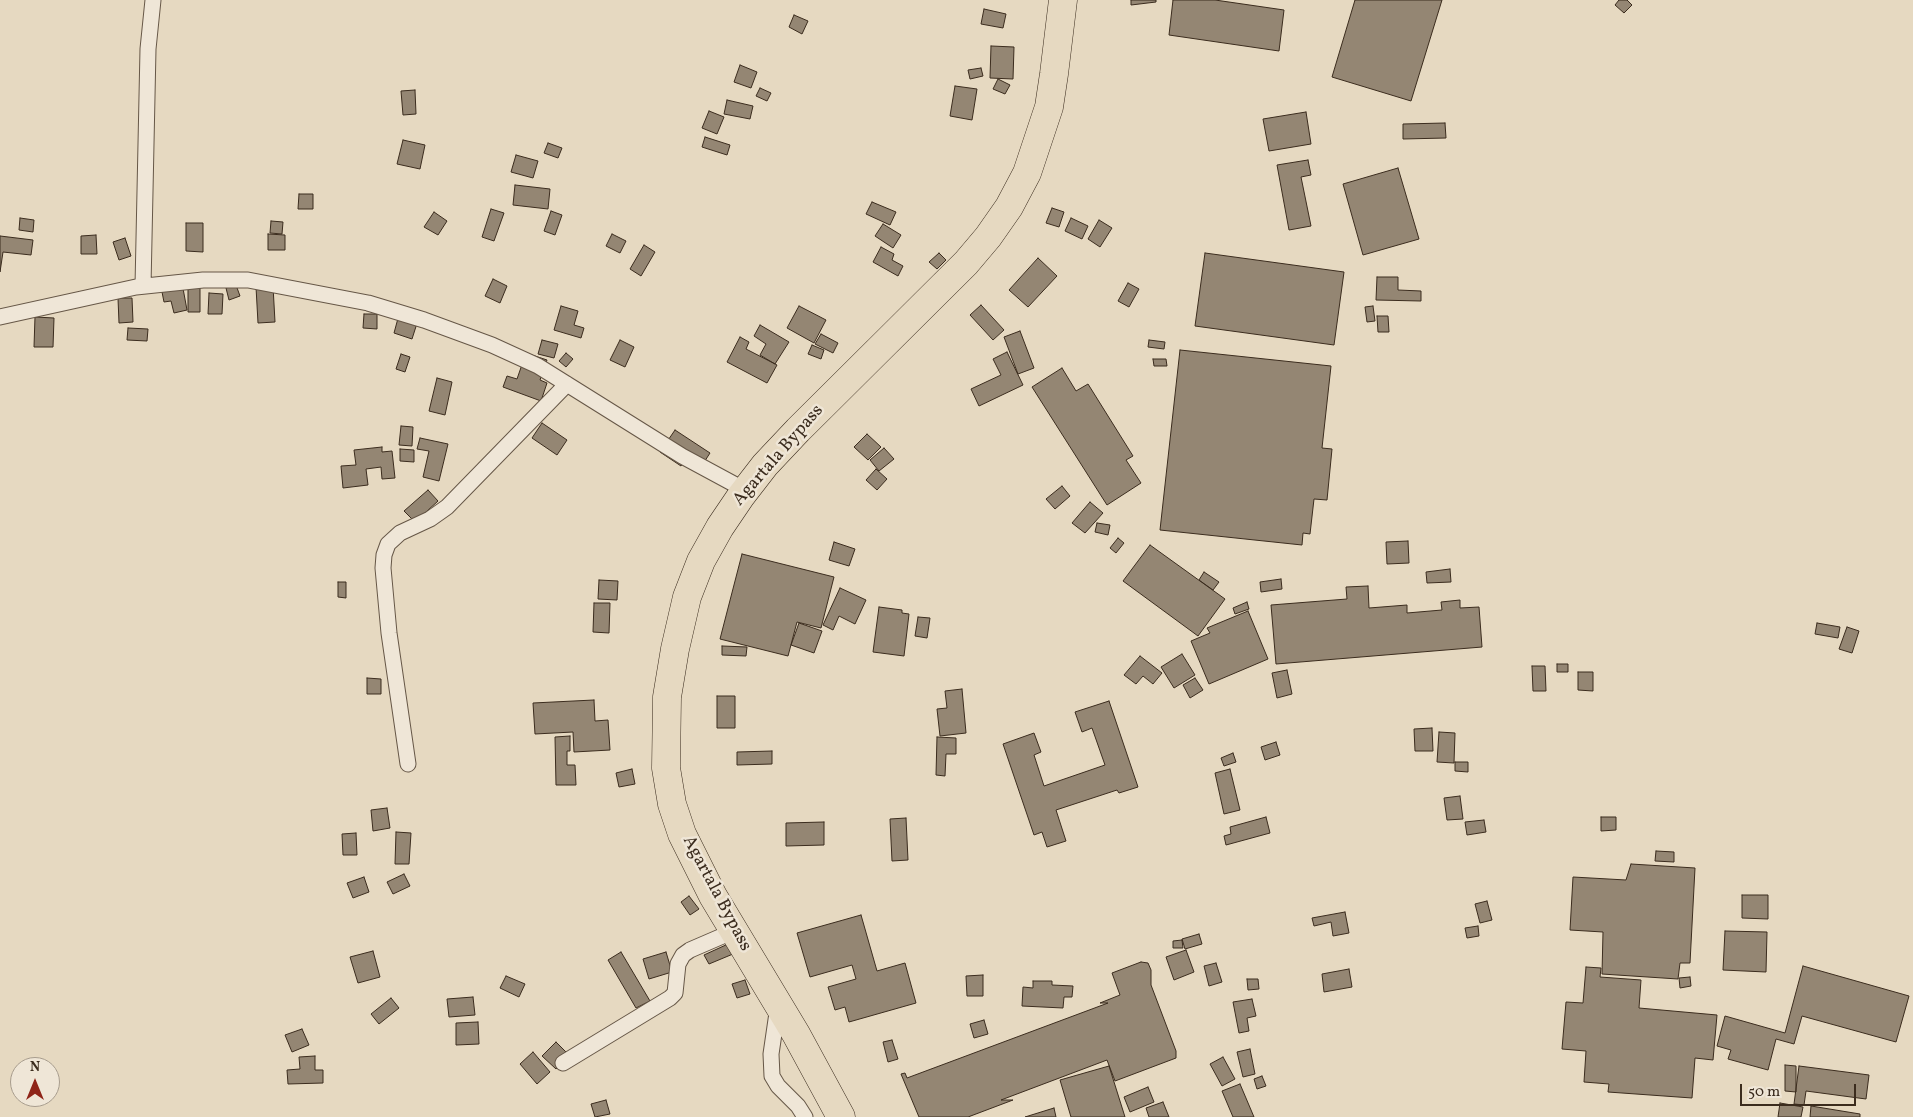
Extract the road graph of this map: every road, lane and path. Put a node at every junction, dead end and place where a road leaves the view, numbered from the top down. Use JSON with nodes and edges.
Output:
{"nodes":[{"id":1,"x":153,"y":0,"type":"edge"},
{"id":2,"x":1063,"y":0,"type":"edge"},
{"id":3,"x":143,"y":286,"type":"junction"},
{"id":4,"x":0,"y":317,"type":"edge"},
{"id":5,"x":567,"y":384,"type":"junction"},
{"id":6,"x":745,"y":490,"type":"junction"},
{"id":7,"x":408,"y":764,"type":"dead end"},
{"id":8,"x":734,"y":931,"type":"junction"},
{"id":9,"x":778,"y":1004,"type":"junction"},
{"id":10,"x":563,"y":1064,"type":"dead end"},
{"id":11,"x":805,"y":1117,"type":"edge"},
{"id":12,"x":841,"y":1117,"type":"edge"}],
"edges":[{"from":1,"to":3,"type":"street"},
{"from":2,"to":6,"type":"highway","name":"Agartala Bypass"},
{"from":3,"to":4,"type":"street"},
{"from":3,"to":5,"type":"street"},
{"from":5,"to":6,"type":"street"},
{"from":5,"to":7,"type":"street"},
{"from":6,"to":8,"type":"highway","name":"Agartala Bypass"},
{"from":8,"to":9,"type":"highway","name":"Agartala Bypass"},
{"from":8,"to":10,"type":"street"},
{"from":9,"to":11,"type":"street"},
{"from":9,"to":12,"type":"highway","name":"Agartala Bypass"}]}
